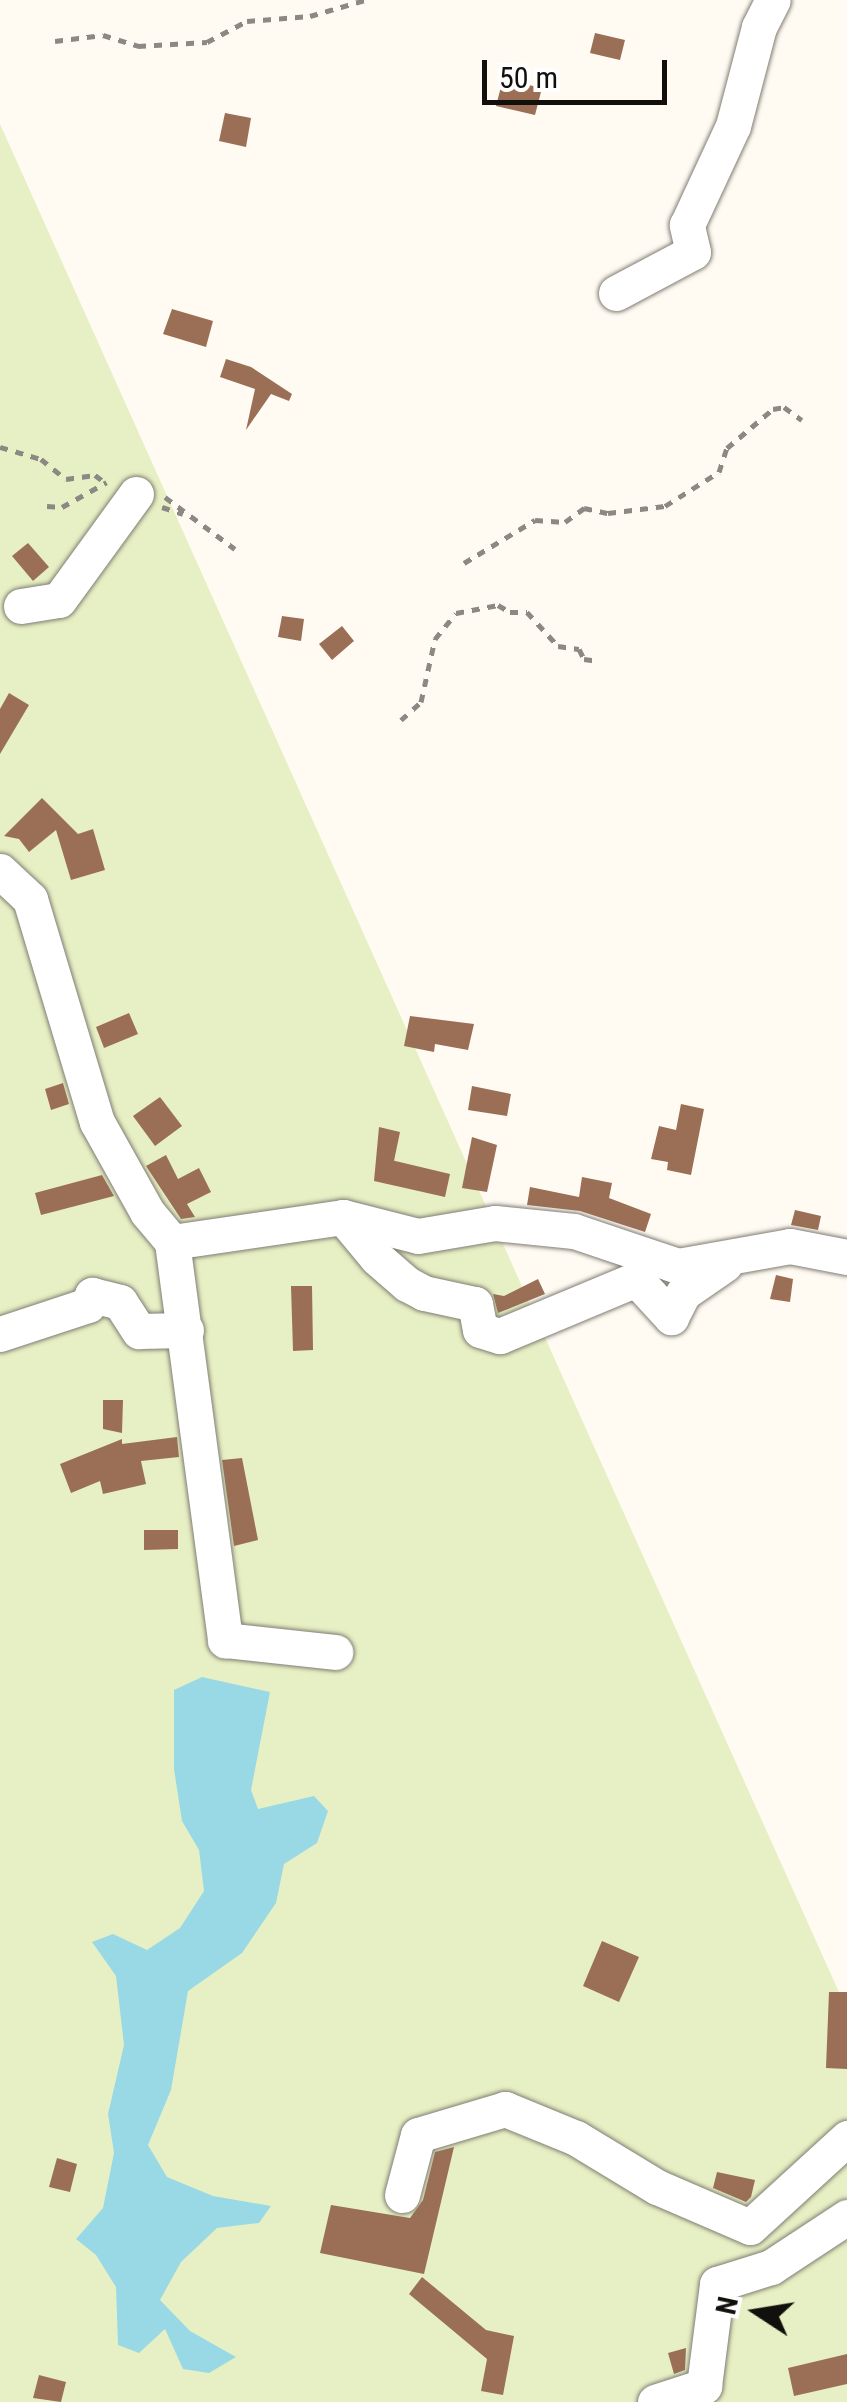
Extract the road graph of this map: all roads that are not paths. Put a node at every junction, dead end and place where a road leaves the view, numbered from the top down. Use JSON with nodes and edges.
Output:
{"nodes":[{"id":1,"x":773,"y":0,"type":"edge"},
{"id":2,"x":616,"y":293,"type":"dead end"},
{"id":3,"x":148,"y":493,"type":"road end"},
{"id":4,"x":21,"y":606,"type":"dead end"},
{"id":5,"x":0,"y":871,"type":"edge"},
{"id":6,"x":343,"y":1217,"type":"junction"},
{"id":7,"x":172,"y":1242,"type":"junction"},
{"id":8,"x":739,"y":1255,"type":"junction"},
{"id":9,"x":847,"y":1256,"type":"edge"},
{"id":10,"x":186,"y":1330,"type":"junction"},
{"id":11,"x":0,"y":1334,"type":"edge"},
{"id":12,"x":335,"y":1652,"type":"dead end"},
{"id":13,"x":847,"y":2138,"type":"edge"},
{"id":14,"x":402,"y":2196,"type":"dead end"},
{"id":15,"x":847,"y":2217,"type":"edge"},
{"id":16,"x":654,"y":2402,"type":"edge"}],
"edges":[{"from":1,"to":2,"type":"street"},
{"from":3,"to":4,"type":"street"},
{"from":5,"to":7,"type":"street"},
{"from":6,"to":7,"type":"street"},
{"from":6,"to":8,"type":"street"},
{"from":6,"to":8,"type":"street"},
{"from":7,"to":10,"type":"street"},
{"from":8,"to":9,"type":"street"},
{"from":10,"to":11,"type":"street"},
{"from":10,"to":12,"type":"street"},
{"from":13,"to":14,"type":"street"},
{"from":15,"to":16,"type":"street"}]}
